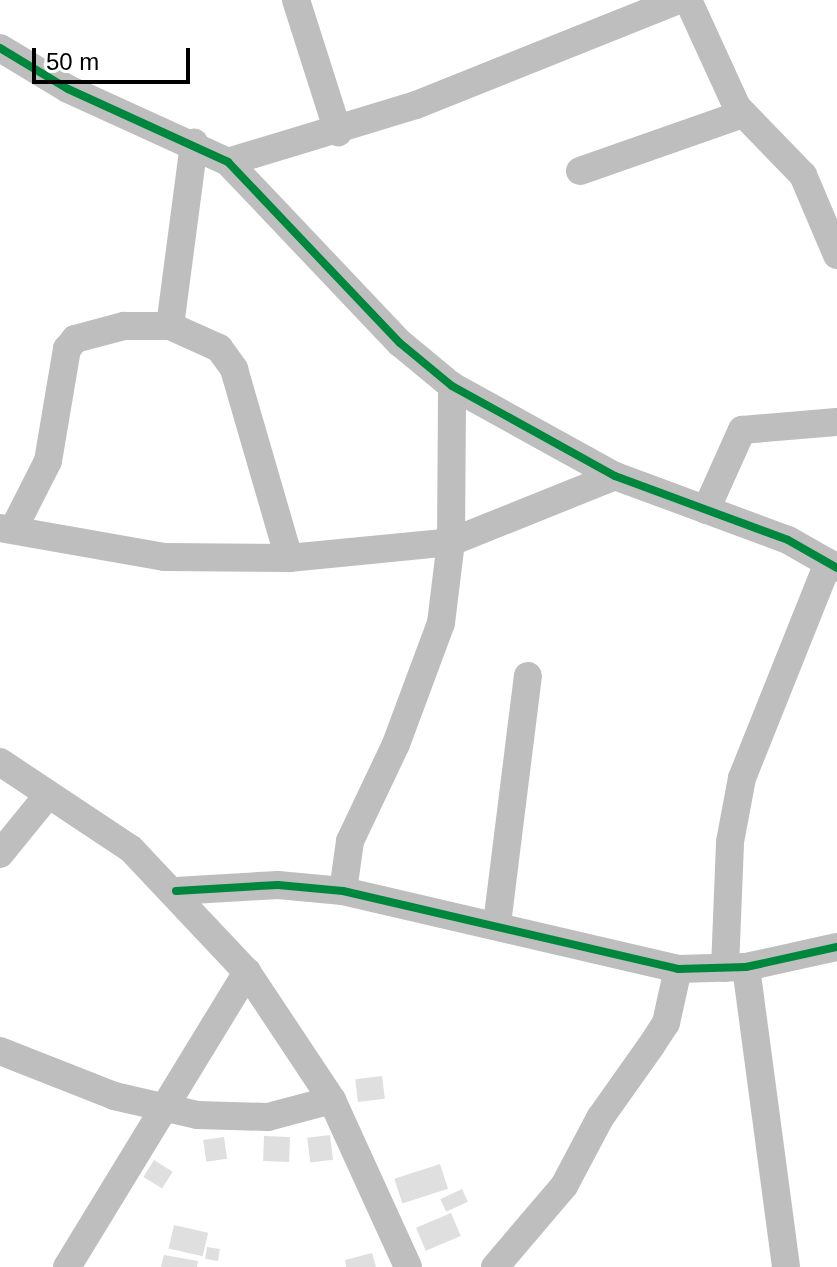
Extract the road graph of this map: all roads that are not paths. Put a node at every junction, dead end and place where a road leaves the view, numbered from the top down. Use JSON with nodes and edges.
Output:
{"nodes":[{"id":1,"x":296,"y":0,"type":"edge"},
{"id":2,"x":678,"y":0,"type":"edge"},
{"id":3,"x":688,"y":0,"type":"edge"},
{"id":4,"x":0,"y":48,"type":"edge"},
{"id":5,"x":743,"y":114,"type":"junction"},
{"id":6,"x":338,"y":132,"type":"junction"},
{"id":7,"x":194,"y":143,"type":"junction"},
{"id":8,"x":228,"y":162,"type":"junction"},
{"id":9,"x":580,"y":171,"type":"dead end"},
{"id":10,"x":837,"y":255,"type":"edge"},
{"id":11,"x":170,"y":326,"type":"junction"},
{"id":12,"x":452,"y":386,"type":"junction"},
{"id":13,"x":837,"y":422,"type":"edge"},
{"id":14,"x":615,"y":476,"type":"junction"},
{"id":15,"x":706,"y":510,"type":"junction"},
{"id":16,"x":7,"y":528,"type":"edge"},
{"id":17,"x":451,"y":542,"type":"junction"},
{"id":18,"x":289,"y":558,"type":"junction"},
{"id":19,"x":832,"y":566,"type":"edge"},
{"id":20,"x":528,"y":676,"type":"dead end"},
{"id":21,"x":0,"y":762,"type":"edge"},
{"id":22,"x":48,"y":795,"type":"junction"},
{"id":23,"x":0,"y":854,"type":"edge"},
{"id":24,"x":176,"y":891,"type":"junction"},
{"id":25,"x":343,"y":891,"type":"junction"},
{"id":26,"x":497,"y":924,"type":"junction"},
{"id":27,"x":837,"y":947,"type":"edge"},
{"id":28,"x":735,"y":968,"type":"junction"},
{"id":29,"x":678,"y":969,"type":"junction"},
{"id":30,"x":247,"y":972,"type":"junction"},
{"id":31,"x":0,"y":1051,"type":"edge"},
{"id":32,"x":332,"y":1100,"type":"junction"},
{"id":33,"x":162,"y":1108,"type":"junction"},
{"id":34,"x":67,"y":1267,"type":"edge"},
{"id":35,"x":408,"y":1267,"type":"edge"},
{"id":36,"x":495,"y":1267,"type":"edge"},
{"id":37,"x":786,"y":1267,"type":"edge"}],
"edges":[{"from":1,"to":6,"type":"street"},
{"from":2,"to":6,"type":"street"},
{"from":3,"to":5,"type":"street"},
{"from":4,"to":7,"type":"street"},
{"from":5,"to":9,"type":"street"},
{"from":5,"to":10,"type":"street"},
{"from":6,"to":8,"type":"street"},
{"from":7,"to":8,"type":"street"},
{"from":7,"to":11,"type":"street"},
{"from":8,"to":12,"type":"street"},
{"from":11,"to":16,"type":"street"},
{"from":11,"to":18,"type":"street"},
{"from":12,"to":14,"type":"street"},
{"from":12,"to":17,"type":"street"},
{"from":13,"to":15,"type":"street"},
{"from":14,"to":15,"type":"street"},
{"from":14,"to":17,"type":"street"},
{"from":15,"to":19,"type":"street"},
{"from":16,"to":18,"type":"street"},
{"from":17,"to":18,"type":"street"},
{"from":17,"to":25,"type":"street"},
{"from":19,"to":28,"type":"street"},
{"from":20,"to":26,"type":"street"},
{"from":21,"to":22,"type":"street"},
{"from":22,"to":23,"type":"street"},
{"from":22,"to":24,"type":"street"},
{"from":24,"to":25,"type":"street"},
{"from":24,"to":30,"type":"street"},
{"from":25,"to":26,"type":"street"},
{"from":26,"to":29,"type":"street"},
{"from":27,"to":28,"type":"street"},
{"from":28,"to":29,"type":"street"},
{"from":28,"to":37,"type":"street"},
{"from":29,"to":36,"type":"street"},
{"from":30,"to":32,"type":"street"},
{"from":30,"to":33,"type":"street"},
{"from":31,"to":33,"type":"street"},
{"from":32,"to":33,"type":"street"},
{"from":32,"to":35,"type":"street"},
{"from":33,"to":34,"type":"street"}]}
